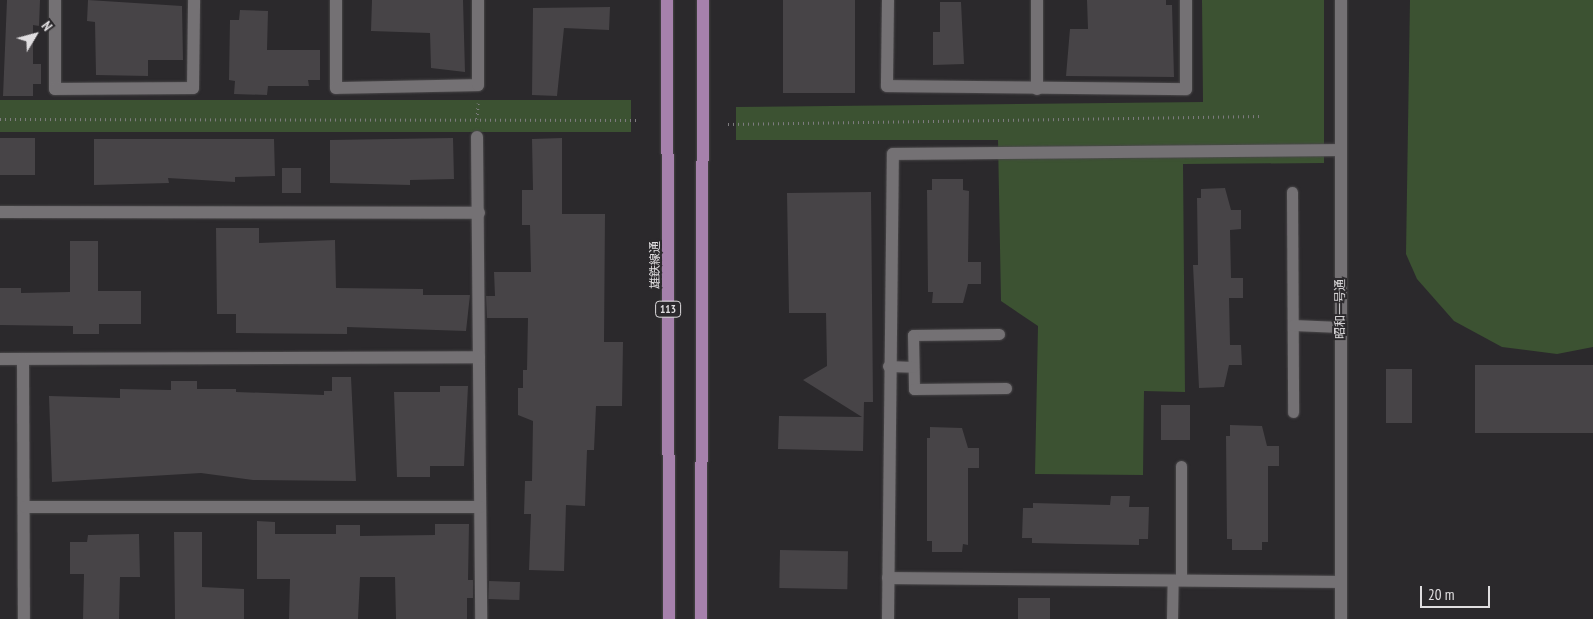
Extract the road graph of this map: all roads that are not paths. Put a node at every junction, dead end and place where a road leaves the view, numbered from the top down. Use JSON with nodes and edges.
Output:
{"nodes":[{"id":1,"x":55,"y":0,"type":"edge"},
{"id":2,"x":194,"y":0,"type":"edge"},
{"id":3,"x":336,"y":0,"type":"edge"},
{"id":4,"x":478,"y":0,"type":"edge"},
{"id":5,"x":667,"y":0,"type":"edge"},
{"id":6,"x":703,"y":0,"type":"edge"},
{"id":7,"x":888,"y":0,"type":"edge"},
{"id":8,"x":1037,"y":0,"type":"edge"},
{"id":9,"x":1186,"y":0,"type":"edge"},
{"id":10,"x":1341,"y":0,"type":"edge"},
{"id":11,"x":1037,"y":89,"type":"junction"},
{"id":12,"x":477,"y":137,"type":"road end"},
{"id":13,"x":1340,"y":150,"type":"junction"},
{"id":14,"x":1292,"y":192,"type":"dead end"},
{"id":15,"x":0,"y":212,"type":"edge"},
{"id":16,"x":478,"y":213,"type":"junction"},
{"id":17,"x":1293,"y":326,"type":"junction"},
{"id":18,"x":1340,"y":327,"type":"junction"},
{"id":19,"x":999,"y":334,"type":"dead end"},
{"id":20,"x":478,"y":357,"type":"junction"},
{"id":21,"x":0,"y":359,"type":"edge"},
{"id":22,"x":23,"y":359,"type":"junction"},
{"id":23,"x":888,"y":366,"type":"junction"},
{"id":24,"x":913,"y":367,"type":"junction"},
{"id":25,"x":1006,"y":388,"type":"dead end"},
{"id":26,"x":1293,"y":412,"type":"dead end"},
{"id":27,"x":1181,"y":466,"type":"dead end"},
{"id":28,"x":25,"y":507,"type":"junction"},
{"id":29,"x":480,"y":507,"type":"junction"},
{"id":30,"x":888,"y":578,"type":"junction"},
{"id":31,"x":1177,"y":580,"type":"junction"},
{"id":32,"x":1341,"y":582,"type":"junction"},
{"id":33,"x":24,"y":619,"type":"edge"},
{"id":34,"x":481,"y":619,"type":"edge"},
{"id":35,"x":669,"y":619,"type":"edge"},
{"id":36,"x":701,"y":619,"type":"edge"},
{"id":37,"x":888,"y":619,"type":"edge"},
{"id":38,"x":1172,"y":619,"type":"edge"},
{"id":39,"x":1341,"y":619,"type":"edge"}],
"edges":[{"from":1,"to":2,"type":"street"},
{"from":3,"to":4,"type":"street"},
{"from":5,"to":35,"type":"main road","name":"雄鉄線通","number":"113"},
{"from":6,"to":36,"type":"main road"},
{"from":7,"to":11,"type":"street"},
{"from":8,"to":11,"type":"street"},
{"from":9,"to":11,"type":"street"},
{"from":10,"to":13,"type":"street","name":"昭和一号通"},
{"from":12,"to":16,"type":"street"},
{"from":13,"to":18,"type":"street","name":"昭和一号通"},
{"from":13,"to":23,"type":"street"},
{"from":14,"to":17,"type":"lane"},
{"from":15,"to":16,"type":"street"},
{"from":16,"to":20,"type":"street"},
{"from":17,"to":18,"type":"lane"},
{"from":17,"to":26,"type":"lane"},
{"from":18,"to":32,"type":"street","name":"昭和一号通"},
{"from":19,"to":24,"type":"lane"},
{"from":20,"to":22,"type":"street"},
{"from":20,"to":29,"type":"street"},
{"from":21,"to":22,"type":"street"},
{"from":22,"to":28,"type":"street"},
{"from":23,"to":24,"type":"lane"},
{"from":23,"to":30,"type":"street"},
{"from":24,"to":25,"type":"lane"},
{"from":27,"to":31,"type":"lane"},
{"from":28,"to":29,"type":"street"},
{"from":28,"to":33,"type":"street"},
{"from":29,"to":34,"type":"street"},
{"from":30,"to":31,"type":"street"},
{"from":30,"to":37,"type":"street"},
{"from":31,"to":32,"type":"street"},
{"from":31,"to":38,"type":"lane"},
{"from":32,"to":39,"type":"street","name":"昭和一号通"}]}
